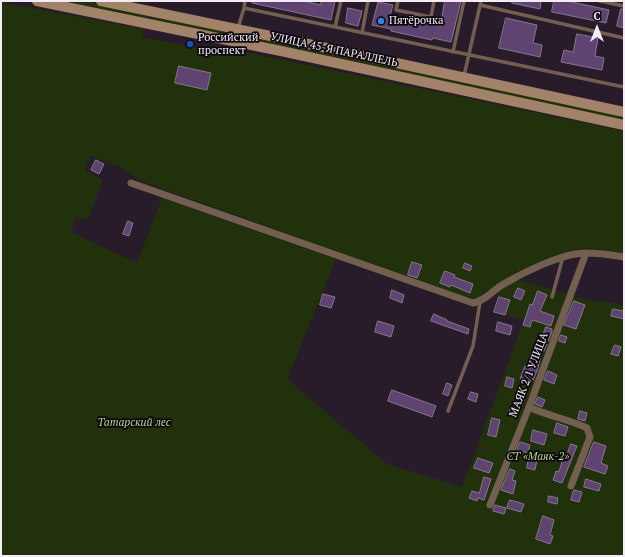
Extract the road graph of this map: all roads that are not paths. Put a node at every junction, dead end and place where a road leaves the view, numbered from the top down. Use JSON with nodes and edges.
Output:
{"nodes":[{"id":1,"x":38,"y":1,"type":"edge"},
{"id":2,"x":101,"y":1,"type":"edge"},
{"id":3,"x":246,"y":1,"type":"edge"},
{"id":4,"x":341,"y":1,"type":"edge"},
{"id":5,"x":368,"y":1,"type":"edge"},
{"id":6,"x":398,"y":1,"type":"edge"},
{"id":7,"x":434,"y":1,"type":"edge"},
{"id":8,"x":464,"y":1,"type":"edge"},
{"id":9,"x":602,"y":1,"type":"edge"},
{"id":10,"x":480,"y":3,"type":"edge"},
{"id":11,"x":139,"y":5,"type":"edge"},
{"id":12,"x":624,"y":6,"type":"edge"},
{"id":13,"x":244,"y":8,"type":"junction"},
{"id":14,"x":336,"y":27,"type":"junction"},
{"id":15,"x":238,"y":29,"type":"junction"},
{"id":16,"x":362,"y":33,"type":"junction"},
{"id":17,"x":624,"y":38,"type":"edge"},
{"id":18,"x":453,"y":52,"type":"junction"},
{"id":19,"x":469,"y":55,"type":"junction"},
{"id":20,"x":464,"y":77,"type":"junction"},
{"id":21,"x":624,"y":87,"type":"edge"},
{"id":22,"x":624,"y":112,"type":"edge"},
{"id":23,"x":624,"y":126,"type":"edge"},
{"id":24,"x":131,"y":183,"type":"dead end"},
{"id":25,"x":586,"y":253,"type":"junction"},
{"id":26,"x":563,"y":257,"type":"junction"},
{"id":27,"x":624,"y":257,"type":"edge"},
{"id":28,"x":552,"y":297,"type":"dead end"},
{"id":29,"x":480,"y":302,"type":"junction"},
{"id":30,"x":529,"y":407,"type":"junction"},
{"id":31,"x":448,"y":411,"type":"dead end"},
{"id":32,"x":571,"y":486,"type":"dead end"},
{"id":33,"x":490,"y":505,"type":"dead end"}],
"edges":[{"from":1,"to":23,"type":"main road","name":"УЛИЦА 45-Я ПАРАЛЛЕЛЬ"},
{"from":2,"to":11,"type":"main road","name":"УЛИЦА 45-Я ПАРАЛЛЕЛЬ"},
{"from":3,"to":13,"type":"lane"},
{"from":4,"to":14,"type":"lane"},
{"from":5,"to":16,"type":"lane"},
{"from":6,"to":7,"type":"lane"},
{"from":8,"to":18,"type":"lane"},
{"from":9,"to":12,"type":"lane"},
{"from":10,"to":17,"type":"lane"},
{"from":10,"to":19,"type":"lane"},
{"from":11,"to":15,"type":"main road","name":"УЛИЦА 45-Я ПАРАЛЛЕЛЬ"},
{"from":13,"to":14,"type":"lane"},
{"from":13,"to":15,"type":"lane"},
{"from":14,"to":16,"type":"lane"},
{"from":15,"to":20,"type":"main road","name":"УЛИЦА 45-Я ПАРАЛЛЕЛЬ"},
{"from":16,"to":18,"type":"lane"},
{"from":18,"to":19,"type":"lane"},
{"from":19,"to":20,"type":"lane"},
{"from":19,"to":21,"type":"lane"},
{"from":20,"to":22,"type":"main road","name":"УЛИЦА 45-Я ПАРАЛЛЕЛЬ"},
{"from":24,"to":29,"type":"street"},
{"from":25,"to":26,"type":"street"},
{"from":25,"to":27,"type":"street"},
{"from":25,"to":30,"type":"street","name":"МАЯК 2/1 УЛИЦА"},
{"from":26,"to":28,"type":"lane"},
{"from":26,"to":29,"type":"street"},
{"from":29,"to":31,"type":"lane"},
{"from":30,"to":32,"type":"street"},
{"from":30,"to":33,"type":"street","name":"МАЯК 2/1 УЛИЦА"}]}
